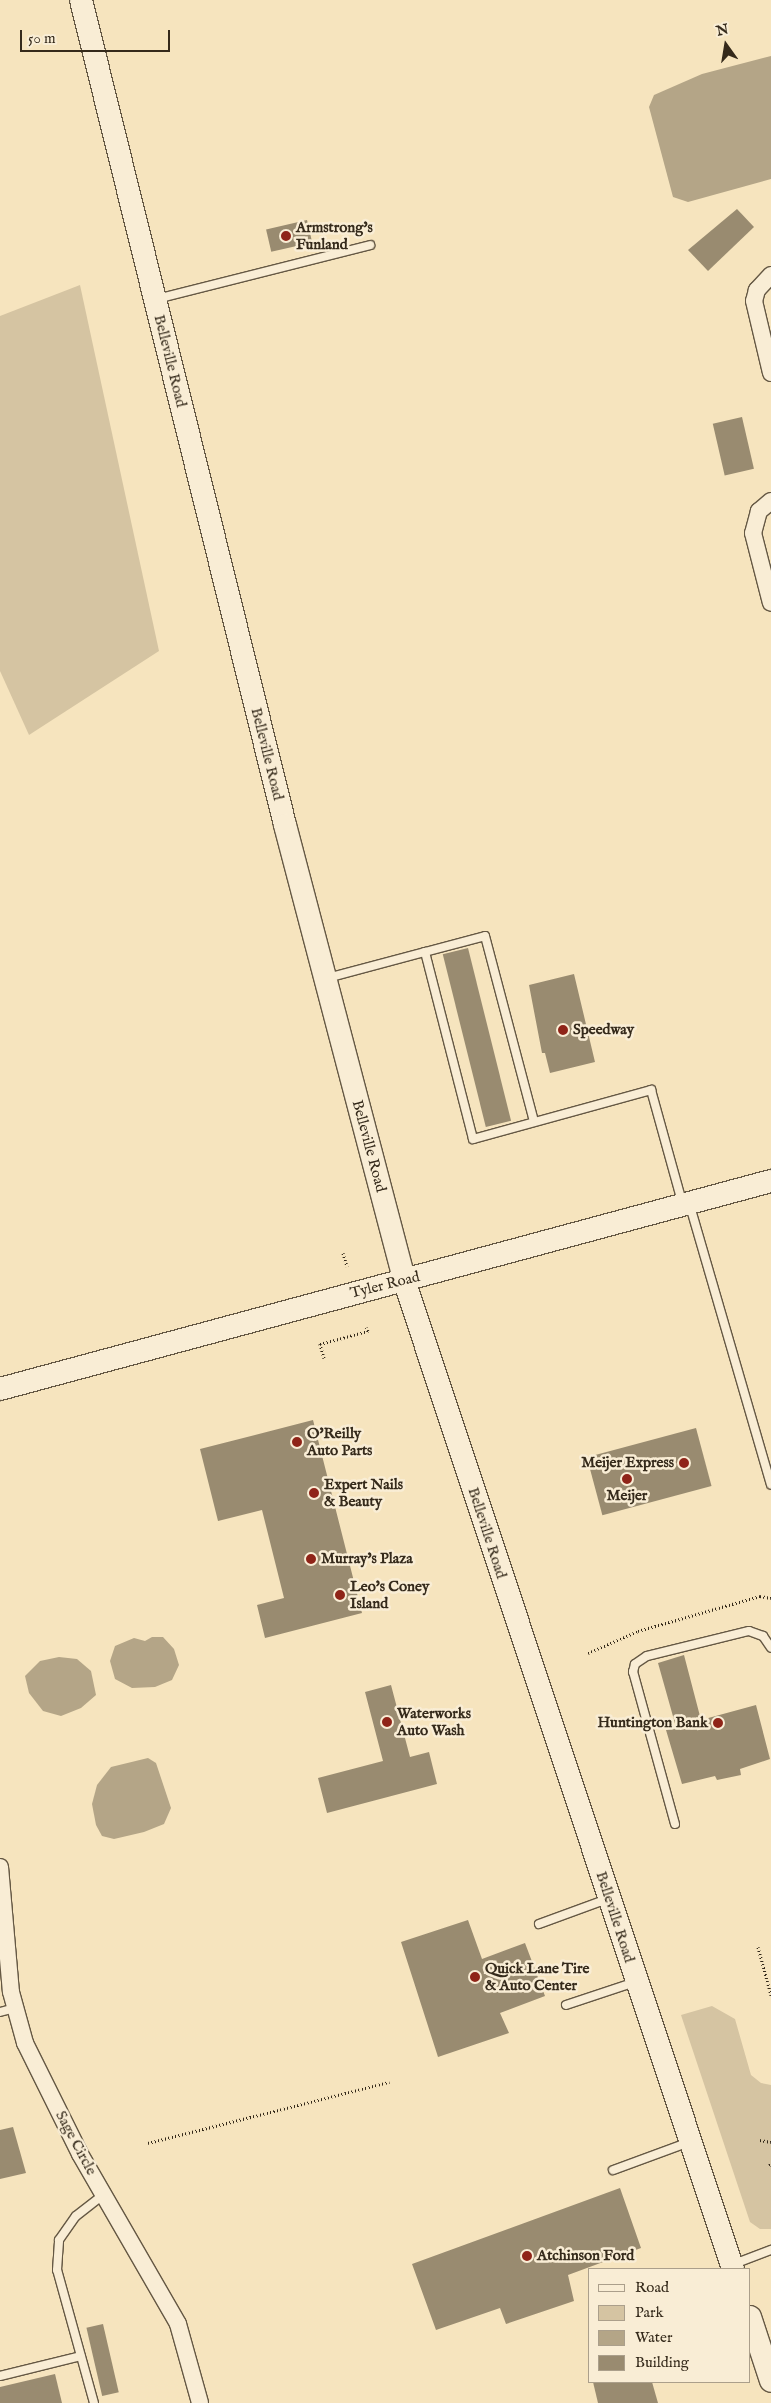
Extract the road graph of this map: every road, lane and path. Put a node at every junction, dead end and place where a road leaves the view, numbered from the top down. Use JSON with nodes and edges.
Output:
{"nodes":[{"id":1,"x":81,"y":0,"type":"edge"},
{"id":2,"x":370,"y":245,"type":"dead end"},
{"id":3,"x":771,"y":275,"type":"edge"},
{"id":4,"x":155,"y":300,"type":"junction"},
{"id":5,"x":771,"y":373,"type":"edge"},
{"id":6,"x":771,"y":501,"type":"edge"},
{"id":7,"x":771,"y":603,"type":"edge"},
{"id":8,"x":425,"y":952,"type":"junction"},
{"id":9,"x":325,"y":978,"type":"junction"},
{"id":10,"x":534,"y":1122,"type":"junction"},
{"id":11,"x":771,"y":1181,"type":"edge"},
{"id":12,"x":686,"y":1205,"type":"junction"},
{"id":13,"x":343,"y":1253,"type":"dead end"},
{"id":14,"x":347,"y":1266,"type":"dead end"},
{"id":15,"x":404,"y":1280,"type":"junction"},
{"id":16,"x":366,"y":1327,"type":"dead end"},
{"id":17,"x":324,"y":1358,"type":"dead end"},
{"id":18,"x":0,"y":1389,"type":"edge"},
{"id":19,"x":771,"y":1484,"type":"edge"},
{"id":20,"x":771,"y":1598,"type":"edge"},
{"id":21,"x":771,"y":1648,"type":"edge"},
{"id":22,"x":588,"y":1653,"type":"dead end"},
{"id":23,"x":675,"y":1824,"type":"dead end"},
{"id":24,"x":0,"y":1867,"type":"edge"},
{"id":25,"x":609,"y":1898,"type":"junction"},
{"id":26,"x":539,"y":1924,"type":"dead end"},
{"id":27,"x":758,"y":1946,"type":"dead end"},
{"id":28,"x":636,"y":1981,"type":"junction"},
{"id":29,"x":771,"y":1995,"type":"edge"},
{"id":30,"x":566,"y":2005,"type":"dead end"},
{"id":31,"x":8,"y":2010,"type":"edge"},
{"id":32,"x":389,"y":2082,"type":"dead end"},
{"id":33,"x":760,"y":2140,"type":"dead end"},
{"id":34,"x":691,"y":2142,"type":"junction"},
{"id":35,"x":771,"y":2142,"type":"edge"},
{"id":36,"x":148,"y":2143,"type":"dead end"},
{"id":37,"x":613,"y":2170,"type":"dead end"},
{"id":38,"x":103,"y":2195,"type":"junction"},
{"id":39,"x":771,"y":2250,"type":"edge"},
{"id":40,"x":732,"y":2267,"type":"edge"},
{"id":41,"x":751,"y":2320,"type":"edge"},
{"id":42,"x":81,"y":2356,"type":"junction"},
{"id":43,"x":0,"y":2376,"type":"edge"},
{"id":44,"x":771,"y":2381,"type":"edge"},
{"id":45,"x":94,"y":2403,"type":"edge"},
{"id":46,"x":200,"y":2403,"type":"edge"}],
"edges":[{"from":1,"to":4,"type":"main road","name":"Belleville Road"},
{"from":2,"to":4,"type":"lane"},
{"from":3,"to":5,"type":"street"},
{"from":4,"to":9,"type":"main road","name":"Belleville Road"},
{"from":6,"to":7,"type":"street"},
{"from":8,"to":9,"type":"lane"},
{"from":8,"to":10,"type":"lane"},
{"from":8,"to":10,"type":"lane"},
{"from":9,"to":15,"type":"main road","name":"Belleville Road"},
{"from":10,"to":12,"type":"lane"},
{"from":11,"to":12,"type":"main road","name":"Tyler Road"},
{"from":12,"to":15,"type":"main road","name":"Tyler Road"},
{"from":12,"to":19,"type":"lane"},
{"from":13,"to":14,"type":"path"},
{"from":15,"to":18,"type":"main road","name":"Tyler Road"},
{"from":15,"to":25,"type":"main road","name":"Belleville Road"},
{"from":16,"to":17,"type":"path"},
{"from":20,"to":22,"type":"path"},
{"from":21,"to":23,"type":"lane"},
{"from":24,"to":31,"type":"street","name":"Sage Circle"},
{"from":25,"to":26,"type":"lane"},
{"from":25,"to":28,"type":"main road","name":"Belleville Road"},
{"from":27,"to":29,"type":"path"},
{"from":28,"to":30,"type":"lane"},
{"from":28,"to":34,"type":"main road","name":"Belleville Road"},
{"from":31,"to":38,"type":"street","name":"Sage Circle"},
{"from":32,"to":36,"type":"path"},
{"from":33,"to":35,"type":"path"},
{"from":34,"to":37,"type":"lane"},
{"from":34,"to":40,"type":"main road","name":"Belleville Road"},
{"from":38,"to":42,"type":"lane"},
{"from":38,"to":46,"type":"street","name":"Sage Circle"},
{"from":39,"to":40,"type":"lane"},
{"from":41,"to":44,"type":"main road"},
{"from":42,"to":43,"type":"lane"},
{"from":42,"to":45,"type":"lane"}]}
